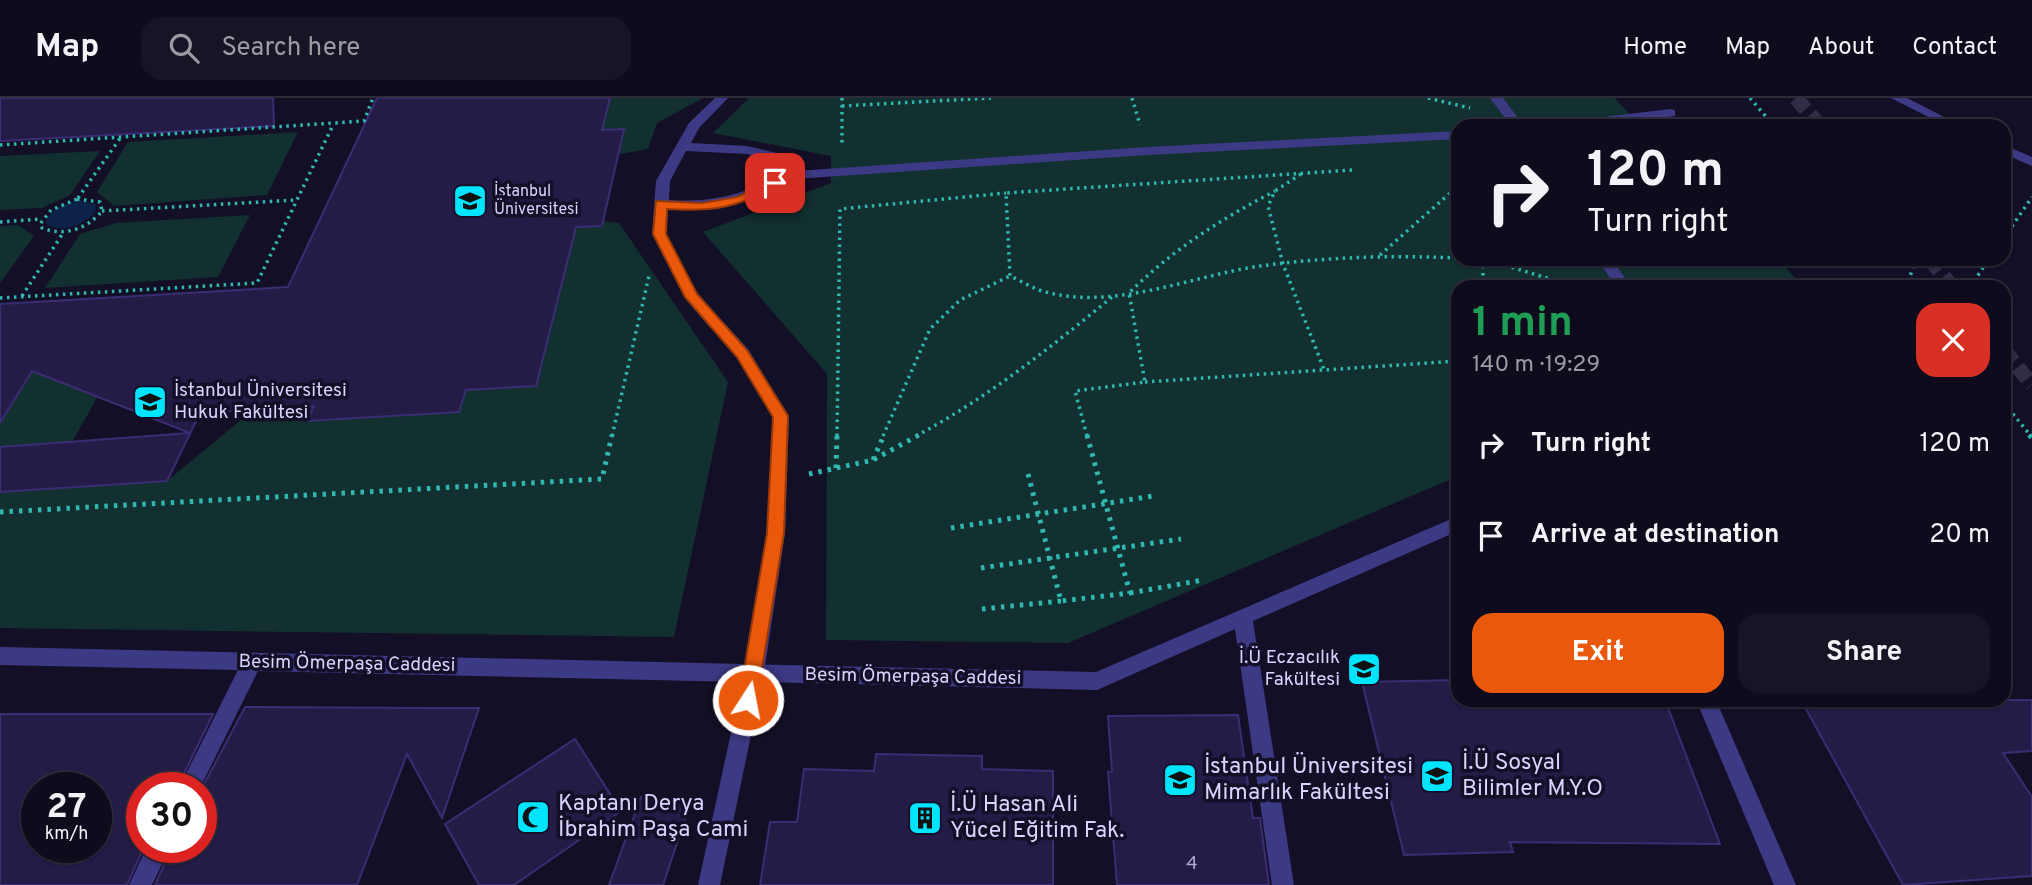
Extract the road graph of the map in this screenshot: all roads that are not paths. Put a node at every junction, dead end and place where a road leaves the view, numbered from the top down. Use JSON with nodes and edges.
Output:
{"nodes":[{"id":1,"x":722,"y":98,"type":"edge"},
{"id":2,"x":1496,"y":98,"type":"edge"},
{"id":3,"x":1897,"y":98,"type":"edge"},
{"id":4,"x":1670,"y":113,"type":"dead end"},
{"id":5,"x":1512,"y":119,"type":"edge"},
{"id":6,"x":1620,"y":119,"type":"edge"},
{"id":7,"x":1941,"y":119,"type":"edge"},
{"id":8,"x":1451,"y":135,"type":"edge"},
{"id":9,"x":682,"y":147,"type":"junction"},
{"id":10,"x":2011,"y":152,"type":"edge"},
{"id":11,"x":2032,"y":162,"type":"edge"},
{"id":12,"x":792,"y":175,"type":"junction"},
{"id":13,"x":661,"y":204,"type":"junction"},
{"id":14,"x":1451,"y":526,"type":"edge"},
{"id":15,"x":1243,"y":617,"type":"junction"},
{"id":16,"x":0,"y":656,"type":"edge"},
{"id":17,"x":252,"y":662,"type":"junction"},
{"id":18,"x":754,"y":673,"type":"junction"},
{"id":19,"x":1709,"y":707,"type":"edge"},
{"id":20,"x":197,"y":772,"type":"edge"},
{"id":21,"x":151,"y":863,"type":"edge"},
{"id":22,"x":140,"y":885,"type":"edge"},
{"id":23,"x":709,"y":885,"type":"edge"},
{"id":24,"x":1283,"y":885,"type":"edge"},
{"id":25,"x":1785,"y":885,"type":"edge"}],
"edges":[{"from":1,"to":9,"type":"street"},
{"from":2,"to":5,"type":"street"},
{"from":3,"to":7,"type":"street"},
{"from":4,"to":6,"type":"street"},
{"from":8,"to":12,"type":"street"},
{"from":9,"to":12,"type":"street"},
{"from":9,"to":13,"type":"street"},
{"from":10,"to":11,"type":"street"},
{"from":12,"to":13,"type":"street"},
{"from":13,"to":18,"type":"street"},
{"from":14,"to":15,"type":"street","name":"Besim Ömerpaşa Caddesi"},
{"from":15,"to":18,"type":"street","name":"Besim Ömerpaşa Caddesi"},
{"from":15,"to":24,"type":"street"},
{"from":16,"to":17,"type":"street","name":"Besim Ömerpaşa Caddesi"},
{"from":17,"to":18,"type":"street","name":"Besim Ömerpaşa Caddesi"},
{"from":17,"to":20,"type":"street"},
{"from":18,"to":23,"type":"street"},
{"from":19,"to":25,"type":"street"},
{"from":21,"to":22,"type":"street"}]}
